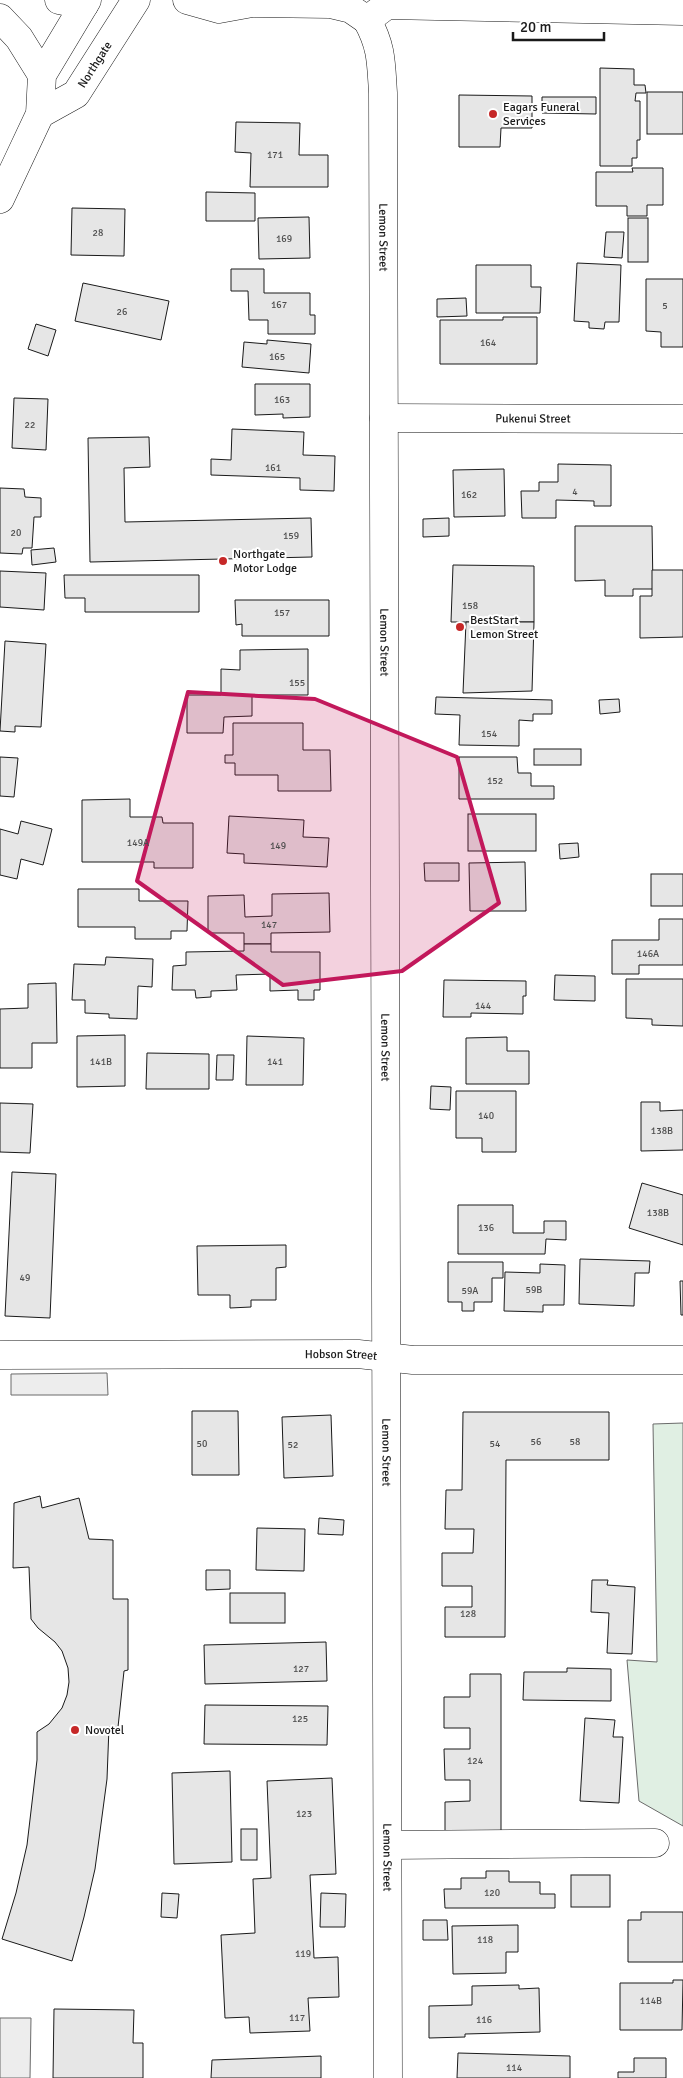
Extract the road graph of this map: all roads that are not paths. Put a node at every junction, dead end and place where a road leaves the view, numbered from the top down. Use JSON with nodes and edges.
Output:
{"nodes":[{"id":1,"x":136,"y":0,"type":"edge"},
{"id":2,"x":187,"y":0,"type":"edge"},
{"id":3,"x":77,"y":2,"type":"edge"},
{"id":4,"x":250,"y":2,"type":"edge"},
{"id":5,"x":683,"y":11,"type":"edge"},
{"id":6,"x":0,"y":18,"type":"edge"},
{"id":7,"x":366,"y":20,"type":"junction"},
{"id":8,"x":42,"y":75,"type":"junction"},
{"id":9,"x":40,"y":114,"type":"junction"},
{"id":10,"x":0,"y":199,"type":"edge"},
{"id":11,"x":384,"y":418,"type":"junction"},
{"id":12,"x":683,"y":419,"type":"edge"},
{"id":13,"x":0,"y":1355,"type":"edge"},
{"id":14,"x":386,"y":1356,"type":"junction"},
{"id":15,"x":683,"y":1360,"type":"edge"},
{"id":16,"x":655,"y":1843,"type":"dead end"},
{"id":17,"x":388,"y":1845,"type":"junction"},
{"id":18,"x":388,"y":2078,"type":"edge"}],
"edges":[{"from":1,"to":9,"type":"main road","name":"Northgate"},
{"from":2,"to":4,"type":"main road"},
{"from":3,"to":8,"type":"main road"},
{"from":4,"to":7,"type":"main road"},
{"from":5,"to":7,"type":"main road"},
{"from":6,"to":8,"type":"main road"},
{"from":7,"to":11,"type":"main road","name":"Lemon Street"},
{"from":8,"to":9,"type":"main road"},
{"from":9,"to":10,"type":"main road"},
{"from":11,"to":12,"type":"main road","name":"Pukenui Street"},
{"from":11,"to":14,"type":"main road","name":"Lemon Street"},
{"from":13,"to":14,"type":"main road","name":"Hobson Street"},
{"from":14,"to":15,"type":"main road","name":"Hobson Street"},
{"from":14,"to":17,"type":"main road","name":"Lemon Street"},
{"from":16,"to":17,"type":"main road"},
{"from":17,"to":18,"type":"main road","name":"Lemon Street"}]}
